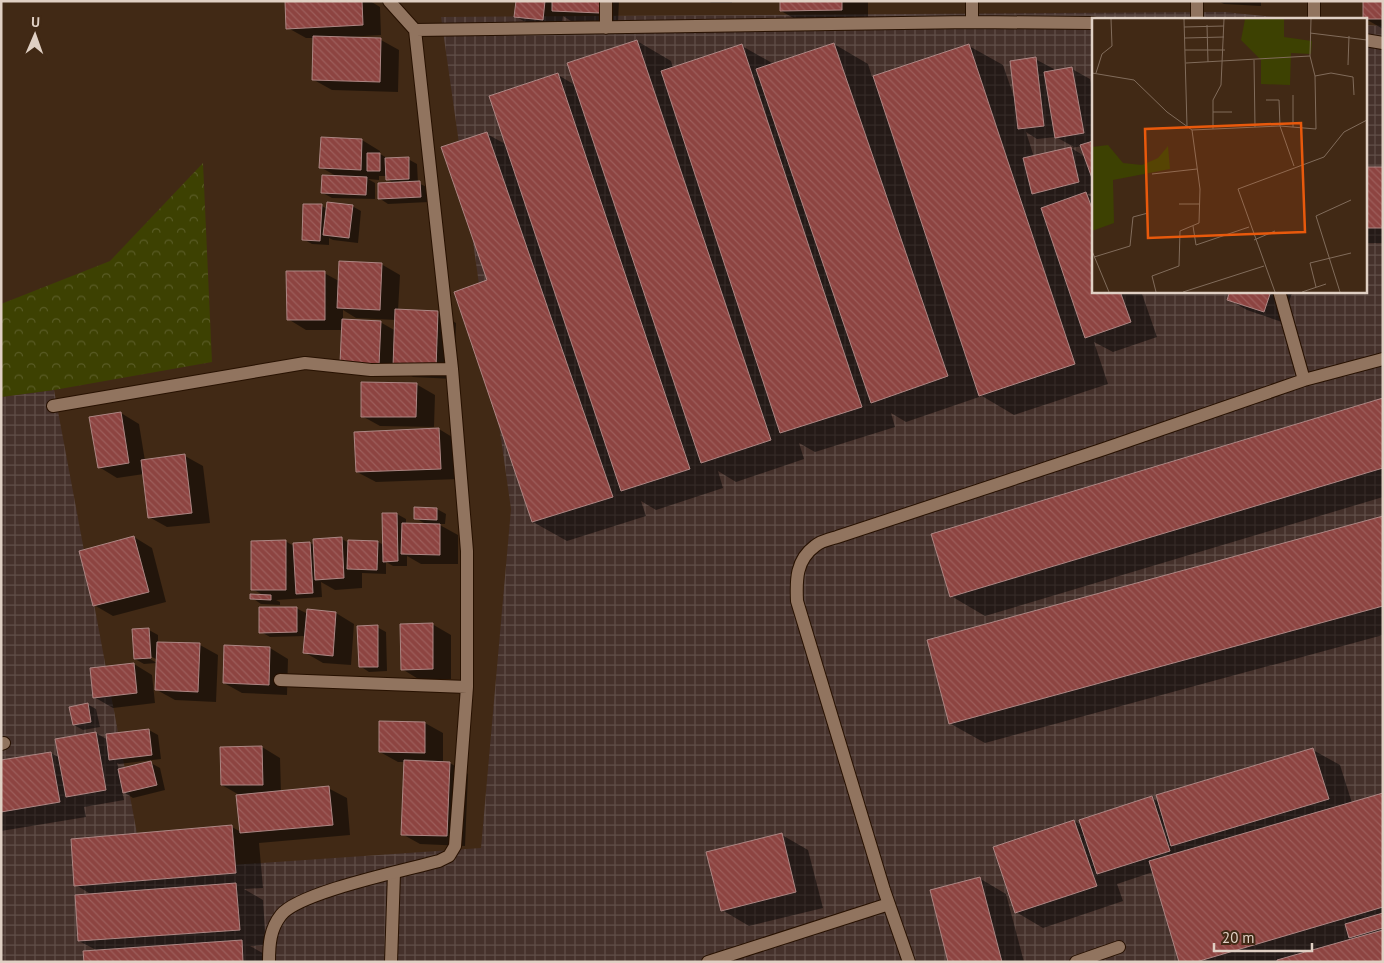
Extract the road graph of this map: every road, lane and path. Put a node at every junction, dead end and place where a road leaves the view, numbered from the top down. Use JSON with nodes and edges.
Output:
{"nodes":[{"id":1,"x":389,"y":1,"type":"edge"},
{"id":2,"x":606,"y":1,"type":"edge"},
{"id":3,"x":972,"y":1,"type":"edge"},
{"id":4,"x":1197,"y":1,"type":"edge"},
{"id":5,"x":1314,"y":1,"type":"edge"},
{"id":6,"x":1197,"y":18,"type":"edge"},
{"id":7,"x":1314,"y":18,"type":"edge"},
{"id":8,"x":972,"y":22,"type":"junction"},
{"id":9,"x":1092,"y":23,"type":"edge"},
{"id":10,"x":606,"y":28,"type":"junction"},
{"id":11,"x":415,"y":30,"type":"junction"},
{"id":12,"x":1366,"y":40,"type":"edge"},
{"id":13,"x":1383,"y":43,"type":"edge"},
{"id":14,"x":1279,"y":292,"type":"edge"},
{"id":15,"x":1383,"y":359,"type":"edge"},
{"id":16,"x":452,"y":369,"type":"junction"},
{"id":17,"x":1304,"y":380,"type":"junction"},
{"id":18,"x":54,"y":406,"type":"dead end"},
{"id":19,"x":280,"y":680,"type":"dead end"},
{"id":20,"x":467,"y":687,"type":"junction"},
{"id":21,"x":394,"y":873,"type":"junction"},
{"id":22,"x":890,"y":904,"type":"junction"},
{"id":23,"x":1119,"y":947,"type":"dead end"},
{"id":24,"x":269,"y":962,"type":"edge"},
{"id":25,"x":391,"y":962,"type":"edge"},
{"id":26,"x":708,"y":962,"type":"edge"},
{"id":27,"x":910,"y":962,"type":"edge"},
{"id":28,"x":1076,"y":962,"type":"edge"}],
"edges":[{"from":1,"to":11,"type":"street"},
{"from":2,"to":10,"type":"street"},
{"from":3,"to":8,"type":"street"},
{"from":4,"to":6,"type":"street"},
{"from":5,"to":7,"type":"street"},
{"from":8,"to":9,"type":"street"},
{"from":8,"to":10,"type":"street"},
{"from":10,"to":11,"type":"street"},
{"from":11,"to":16,"type":"street"},
{"from":12,"to":13,"type":"street"},
{"from":14,"to":17,"type":"street"},
{"from":15,"to":17,"type":"street"},
{"from":16,"to":18,"type":"street"},
{"from":16,"to":20,"type":"street"},
{"from":17,"to":22,"type":"street"},
{"from":19,"to":20,"type":"street"},
{"from":20,"to":21,"type":"street"},
{"from":21,"to":24,"type":"street"},
{"from":21,"to":25,"type":"street"},
{"from":22,"to":26,"type":"street"},
{"from":22,"to":27,"type":"street"},
{"from":23,"to":28,"type":"street"}]}
